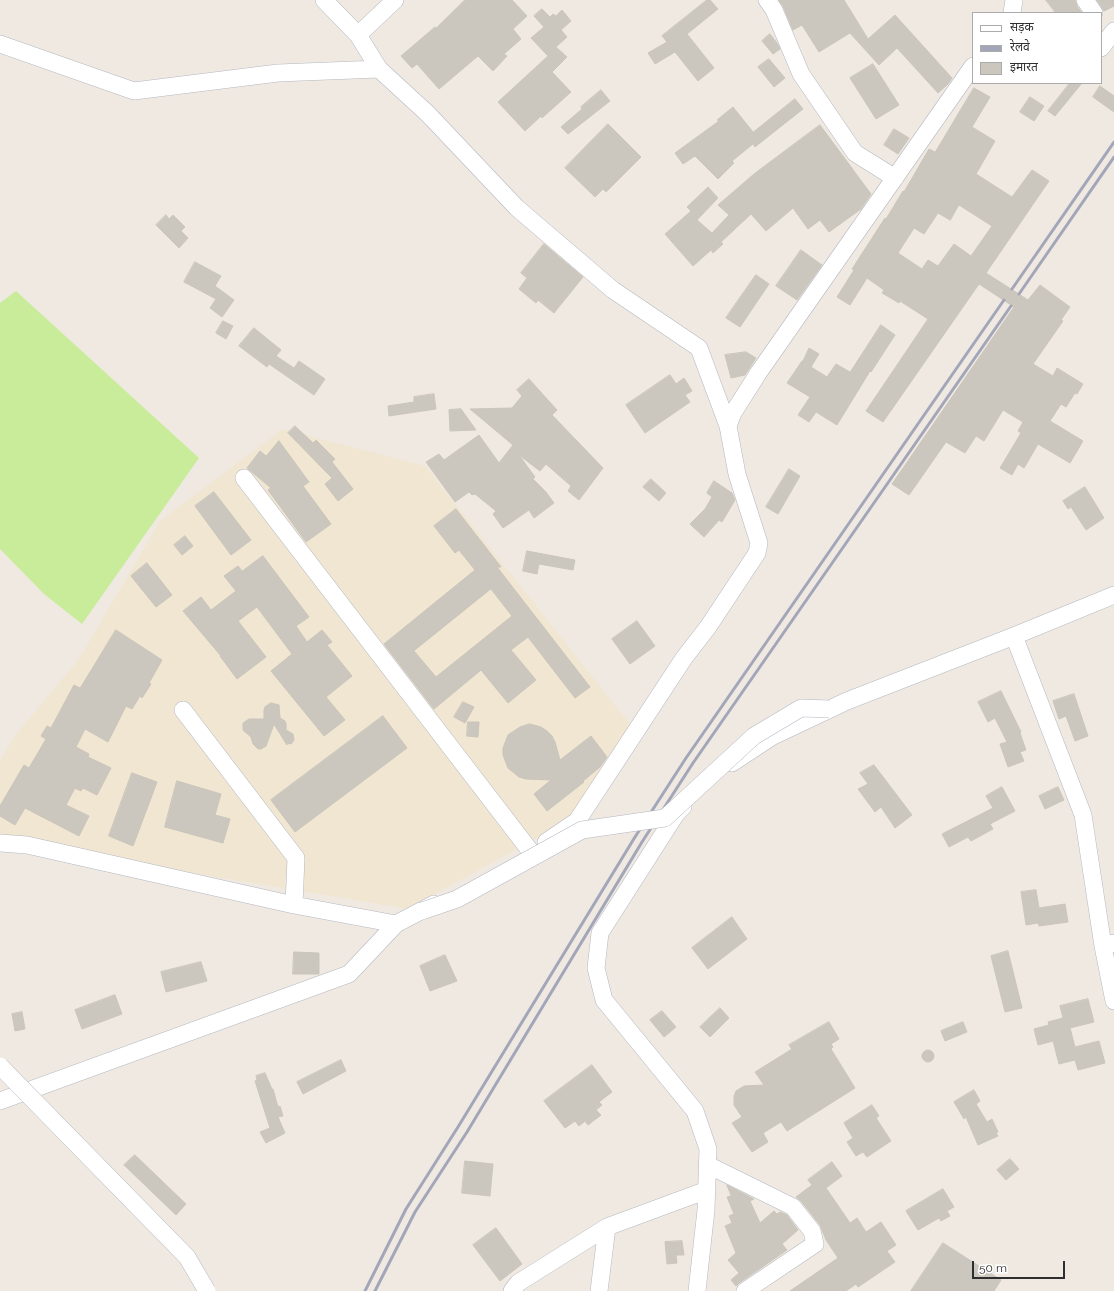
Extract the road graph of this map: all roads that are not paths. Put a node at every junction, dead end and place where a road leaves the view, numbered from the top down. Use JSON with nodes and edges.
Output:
{"nodes":[{"id":1,"x":324,"y":0,"type":"edge"},
{"id":2,"x":395,"y":0,"type":"edge"},
{"id":3,"x":767,"y":0,"type":"edge"},
{"id":4,"x":1014,"y":0,"type":"edge"},
{"id":5,"x":1086,"y":0,"type":"edge"},
{"id":6,"x":1012,"y":12,"type":"edge"},
{"id":7,"x":1093,"y":12,"type":"edge"},
{"id":8,"x":358,"y":35,"type":"junction"},
{"id":9,"x":0,"y":44,"type":"edge"},
{"id":10,"x":972,"y":67,"type":"edge"},
{"id":11,"x":379,"y":69,"type":"junction"},
{"id":12,"x":895,"y":178,"type":"junction"},
{"id":13,"x":728,"y":426,"type":"junction"},
{"id":14,"x":244,"y":478,"type":"dead end"},
{"id":15,"x":1114,"y":595,"type":"edge"},
{"id":16,"x":1014,"y":636,"type":"junction"},
{"id":17,"x":183,"y":710,"type":"dead end"},
{"id":18,"x":829,"y":710,"type":"junction"},
{"id":19,"x":0,"y":843,"type":"edge"},
{"id":20,"x":532,"y":852,"type":"junction"},
{"id":21,"x":294,"y":905,"type":"junction"},
{"id":22,"x":422,"y":911,"type":"junction"},
{"id":23,"x":396,"y":924,"type":"junction"},
{"id":24,"x":1108,"y":944,"type":"edge"},
{"id":25,"x":1114,"y":1001,"type":"edge"},
{"id":26,"x":0,"y":1066,"type":"edge"},
{"id":27,"x":0,"y":1101,"type":"edge"},
{"id":28,"x":708,"y":1165,"type":"junction"},
{"id":29,"x":707,"y":1190,"type":"junction"},
{"id":30,"x":607,"y":1227,"type":"junction"},
{"id":31,"x":207,"y":1291,"type":"edge"},
{"id":32,"x":512,"y":1291,"type":"edge"},
{"id":33,"x":599,"y":1291,"type":"edge"},
{"id":34,"x":697,"y":1291,"type":"edge"},
{"id":35,"x":745,"y":1291,"type":"edge"}],
"edges":[{"from":1,"to":8,"type":"street"},
{"from":2,"to":8,"type":"street"},
{"from":3,"to":12,"type":"street"},
{"from":4,"to":6,"type":"street"},
{"from":5,"to":7,"type":"street"},
{"from":8,"to":11,"type":"street"},
{"from":9,"to":11,"type":"street"},
{"from":10,"to":12,"type":"street"},
{"from":11,"to":13,"type":"street"},
{"from":12,"to":13,"type":"street"},
{"from":13,"to":20,"type":"street"},
{"from":14,"to":20,"type":"street"},
{"from":15,"to":16,"type":"street"},
{"from":16,"to":18,"type":"street"},
{"from":16,"to":24,"type":"street"},
{"from":17,"to":21,"type":"street"},
{"from":18,"to":22,"type":"street","bridge":true},
{"from":18,"to":28,"type":"street"},
{"from":19,"to":21,"type":"street"},
{"from":20,"to":22,"type":"street"},
{"from":21,"to":23,"type":"street"},
{"from":22,"to":23,"type":"street"},
{"from":23,"to":27,"type":"street"},
{"from":24,"to":25,"type":"street"},
{"from":26,"to":31,"type":"street","bridge":true},
{"from":28,"to":29,"type":"street"},
{"from":28,"to":35,"type":"street"},
{"from":29,"to":30,"type":"street"},
{"from":29,"to":34,"type":"street"},
{"from":30,"to":32,"type":"street"},
{"from":30,"to":33,"type":"street"}]}
